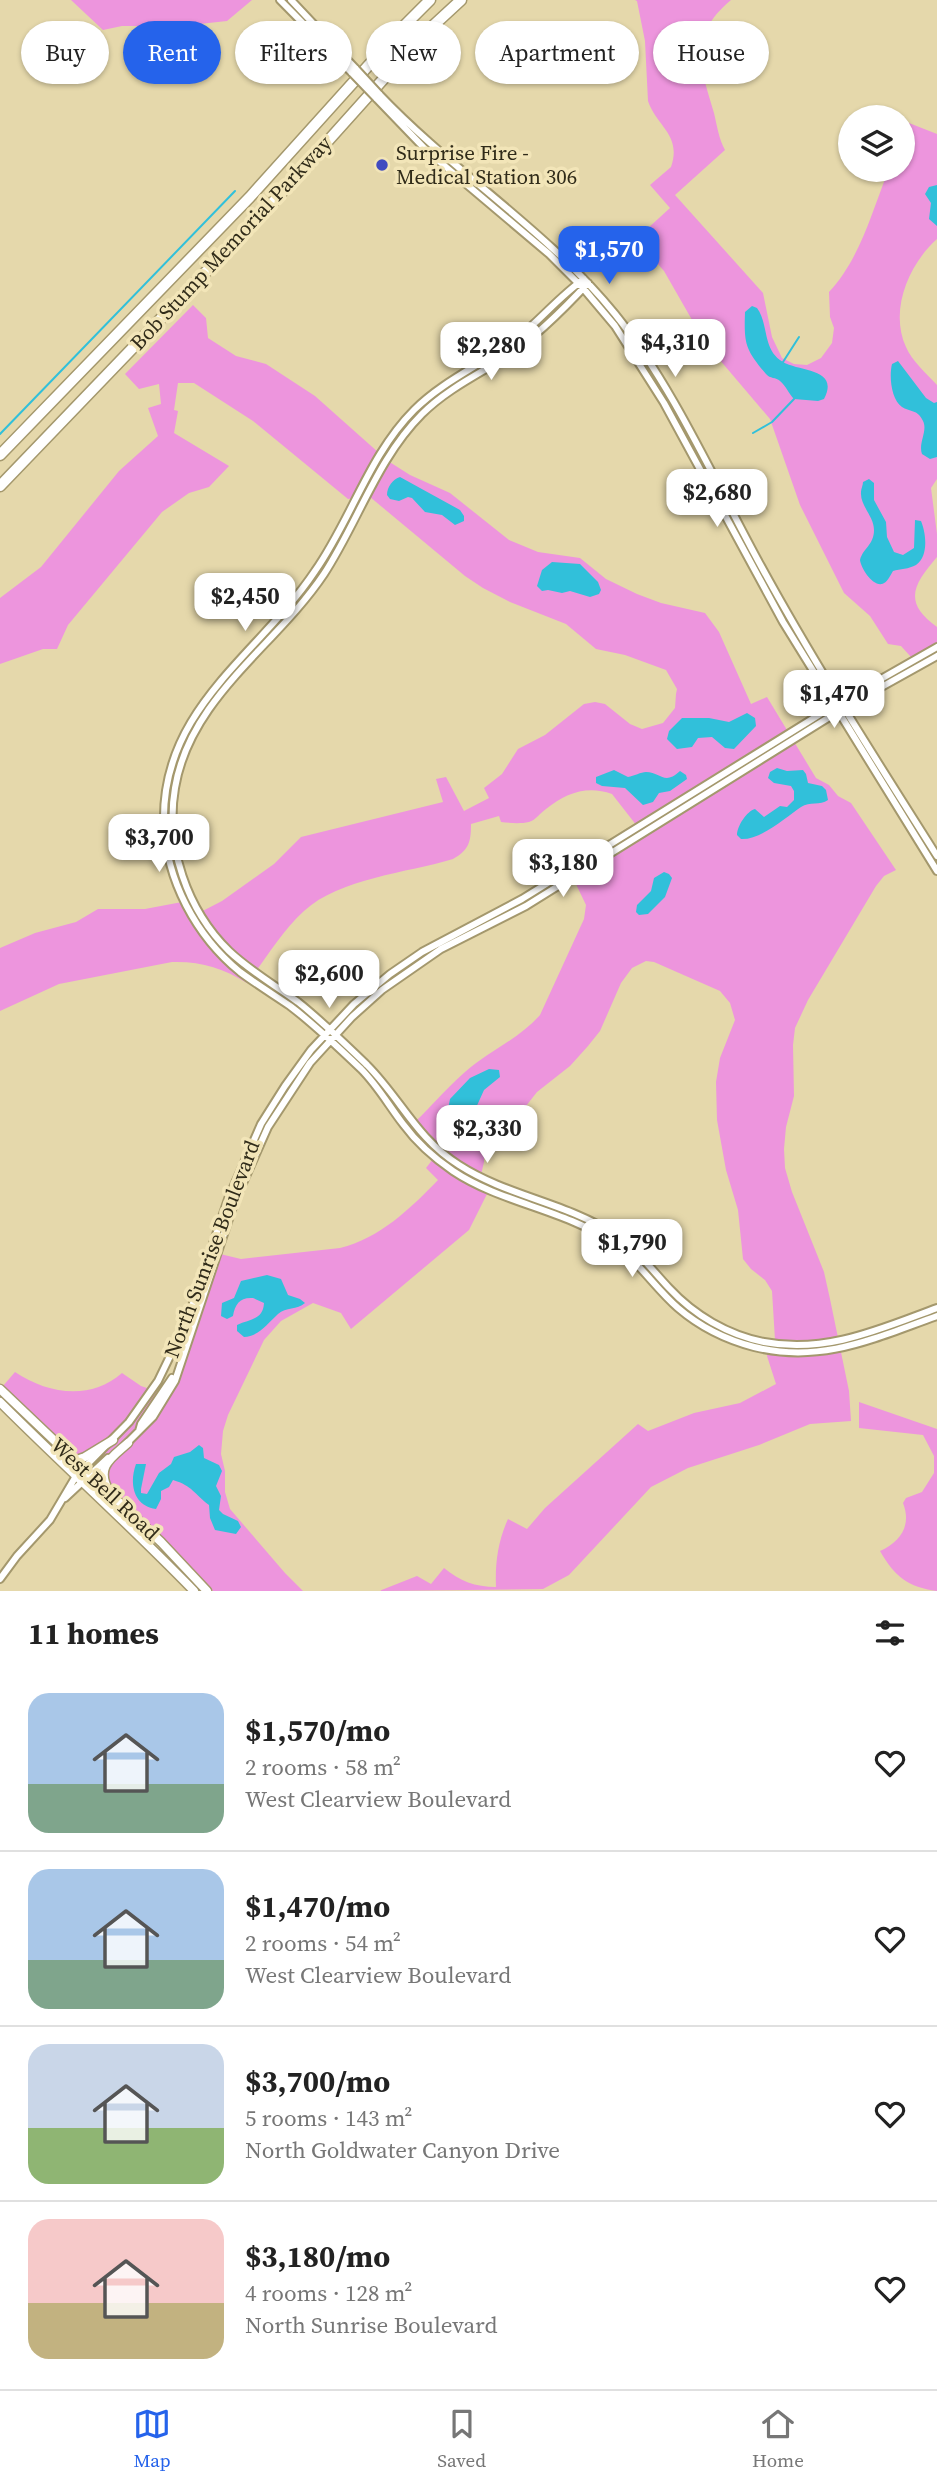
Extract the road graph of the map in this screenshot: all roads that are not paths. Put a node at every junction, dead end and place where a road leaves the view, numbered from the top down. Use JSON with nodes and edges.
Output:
{"nodes":[{"id":1,"x":280,"y":0,"type":"edge"},
{"id":2,"x":291,"y":0,"type":"edge"},
{"id":3,"x":430,"y":0,"type":"edge"},
{"id":4,"x":461,"y":0,"type":"edge"},
{"id":5,"x":354,"y":71,"type":"junction"},
{"id":6,"x":583,"y":283,"type":"junction"},
{"id":7,"x":0,"y":455,"type":"edge"},
{"id":8,"x":0,"y":485,"type":"edge"},
{"id":9,"x":937,"y":647,"type":"edge"},
{"id":10,"x":937,"y":656,"type":"edge"},
{"id":11,"x":907,"y":666,"type":"junction"},
{"id":12,"x":839,"y":707,"type":"junction"},
{"id":13,"x":791,"y":737,"type":"junction"},
{"id":14,"x":937,"y":856,"type":"edge"},
{"id":15,"x":937,"y":870,"type":"edge"},
{"id":16,"x":329,"y":1035,"type":"junction"},
{"id":17,"x":937,"y":1308,"type":"edge"},
{"id":18,"x":937,"y":1316,"type":"edge"},
{"id":19,"x":178,"y":1372,"type":"junction"},
{"id":20,"x":155,"y":1387,"type":"junction"},
{"id":21,"x":163,"y":1392,"type":"junction"},
{"id":22,"x":2,"y":1394,"type":"edge"},
{"id":23,"x":138,"y":1433,"type":"junction"},
{"id":24,"x":113,"y":1440,"type":"junction"},
{"id":25,"x":128,"y":1443,"type":"junction"},
{"id":26,"x":74,"y":1461,"type":"junction"},
{"id":27,"x":86,"y":1472,"type":"junction"},
{"id":28,"x":78,"y":1479,"type":"junction"},
{"id":29,"x":114,"y":1500,"type":"junction"},
{"id":30,"x":0,"y":1579,"type":"edge"},
{"id":31,"x":194,"y":1591,"type":"edge"},
{"id":32,"x":208,"y":1591,"type":"edge"}],
"edges":[{"from":1,"to":5,"type":"street"},
{"from":2,"to":5,"type":"street"},
{"from":3,"to":7,"type":"highway","name":"Bob Stump Memorial Parkway"},
{"from":4,"to":8,"type":"highway","name":"Bob Stump Memorial Parkway"},
{"from":5,"to":6,"type":"street","bridge":true},
{"from":6,"to":12,"type":"street"},
{"from":6,"to":16,"type":"street"},
{"from":9,"to":11,"type":"street","name":"North Sunrise Boulevard"},
{"from":10,"to":11,"type":"street","name":"North Sunrise Boulevard"},
{"from":11,"to":12,"type":"street","name":"North Sunrise Boulevard"},
{"from":12,"to":13,"type":"street","name":"North Sunrise Boulevard"},
{"from":12,"to":13,"type":"street","name":"North Sunrise Boulevard"},
{"from":12,"to":14,"type":"street"},
{"from":12,"to":15,"type":"street"},
{"from":13,"to":16,"type":"street","name":"North Sunrise Boulevard"},
{"from":16,"to":17,"type":"street"},
{"from":16,"to":18,"type":"street"},
{"from":16,"to":19,"type":"street","name":"North Sunrise Boulevard"},
{"from":16,"to":20,"type":"street","name":"North Sunrise Boulevard"},
{"from":19,"to":21,"type":"street"},
{"from":19,"to":23,"type":"street","name":"North Sunrise Boulevard"},
{"from":20,"to":21,"type":"street"},
{"from":20,"to":24,"type":"street","name":"North Sunrise Boulevard"},
{"from":21,"to":23,"type":"street"},
{"from":22,"to":26,"type":"main road","name":"West Bell Road"},
{"from":22,"to":28,"type":"main road","name":"West Bell Road"},
{"from":23,"to":25,"type":"street","name":"North Sunrise Boulevard"},
{"from":24,"to":26,"type":"main road"},
{"from":24,"to":27,"type":"street","name":"North Sunrise Boulevard"},
{"from":25,"to":27,"type":"street","name":"North Sunrise Boulevard"},
{"from":25,"to":29,"type":"main road"},
{"from":26,"to":27,"type":"main road","name":"West Bell Road"},
{"from":27,"to":28,"type":"street","name":"North Sunrise Boulevard"},
{"from":27,"to":29,"type":"main road","name":"West Bell Road"},
{"from":28,"to":30,"type":"street","name":"North Sunrise Boulevard"},
{"from":28,"to":31,"type":"main road","name":"West Bell Road"},
{"from":29,"to":32,"type":"main road","name":"West Bell Road"}]}
